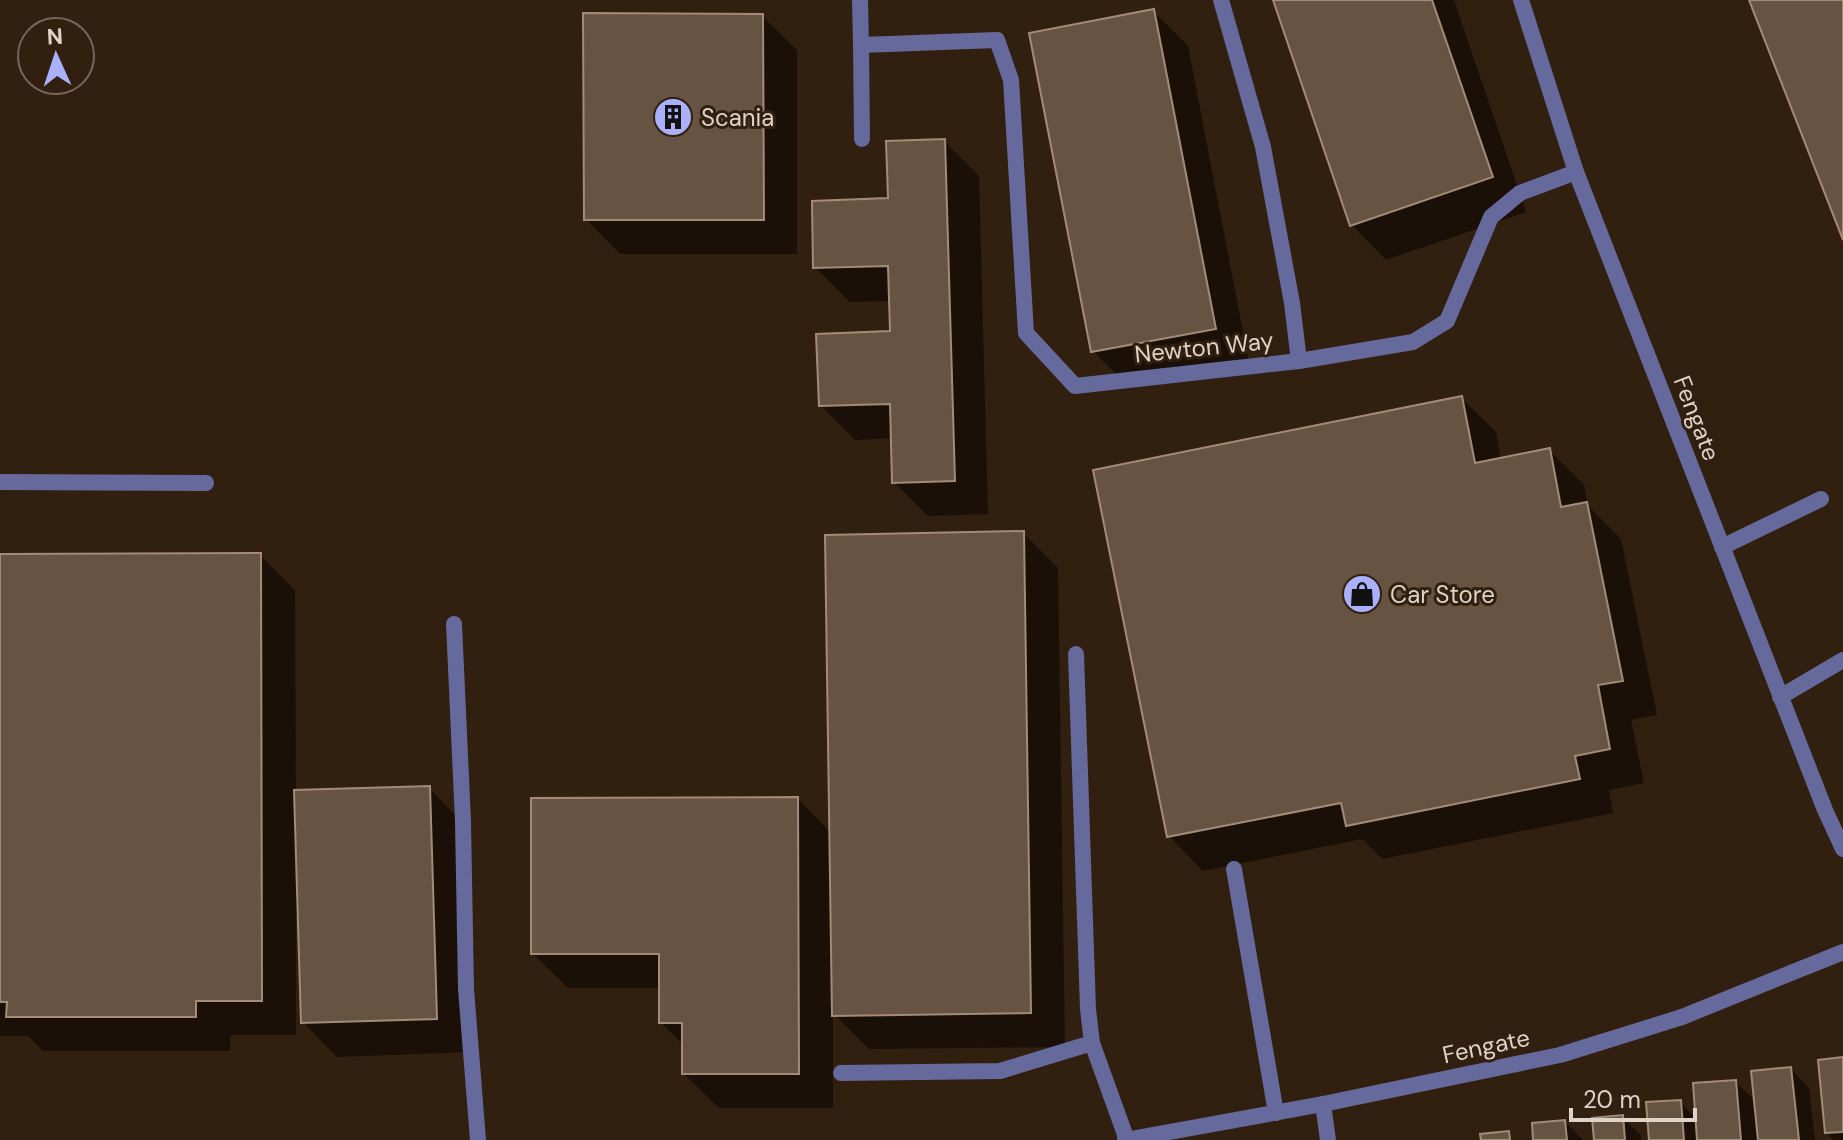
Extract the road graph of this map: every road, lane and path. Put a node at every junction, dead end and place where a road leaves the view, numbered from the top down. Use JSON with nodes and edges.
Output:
{"nodes":[{"id":1,"x":860,"y":0,"type":"edge"},
{"id":2,"x":1221,"y":0,"type":"edge"},
{"id":3,"x":1521,"y":0,"type":"edge"},
{"id":4,"x":861,"y":45,"type":"junction"},
{"id":5,"x":862,"y":139,"type":"dead end"},
{"id":6,"x":1576,"y":172,"type":"junction"},
{"id":7,"x":1299,"y":361,"type":"junction"},
{"id":8,"x":0,"y":482,"type":"edge"},
{"id":9,"x":206,"y":483,"type":"dead end"},
{"id":10,"x":1821,"y":499,"type":"dead end"},
{"id":11,"x":1722,"y":547,"type":"junction"},
{"id":12,"x":454,"y":624,"type":"dead end"},
{"id":13,"x":1076,"y":654,"type":"dead end"},
{"id":14,"x":1843,"y":660,"type":"edge"},
{"id":15,"x":1780,"y":697,"type":"junction"},
{"id":16,"x":1843,"y":849,"type":"edge"},
{"id":17,"x":1234,"y":869,"type":"dead end"},
{"id":18,"x":1843,"y":952,"type":"edge"},
{"id":19,"x":1092,"y":1043,"type":"junction"},
{"id":20,"x":841,"y":1073,"type":"dead end"},
{"id":21,"x":1323,"y":1104,"type":"junction"},
{"id":22,"x":1276,"y":1113,"type":"junction"},
{"id":23,"x":478,"y":1140,"type":"edge"},
{"id":24,"x":1126,"y":1140,"type":"edge"},
{"id":25,"x":1328,"y":1140,"type":"edge"}],
"edges":[{"from":1,"to":4,"type":"street"},
{"from":2,"to":7,"type":"street"},
{"from":3,"to":6,"type":"street","name":"Fengate"},
{"from":4,"to":5,"type":"street"},
{"from":4,"to":7,"type":"street","name":"Newton Way"},
{"from":6,"to":7,"type":"street","name":"Newton Way"},
{"from":6,"to":11,"type":"street","name":"Fengate"},
{"from":8,"to":9,"type":"street"},
{"from":10,"to":11,"type":"street"},
{"from":11,"to":15,"type":"street","name":"Fengate"},
{"from":12,"to":23,"type":"street"},
{"from":13,"to":19,"type":"street"},
{"from":14,"to":15,"type":"street"},
{"from":15,"to":16,"type":"street","name":"Fengate"},
{"from":17,"to":22,"type":"street"},
{"from":18,"to":21,"type":"street","name":"Fengate"},
{"from":19,"to":20,"type":"street"},
{"from":19,"to":24,"type":"street"},
{"from":21,"to":22,"type":"street","name":"Fengate"},
{"from":21,"to":25,"type":"street"},
{"from":22,"to":24,"type":"street","name":"Fengate"}]}
